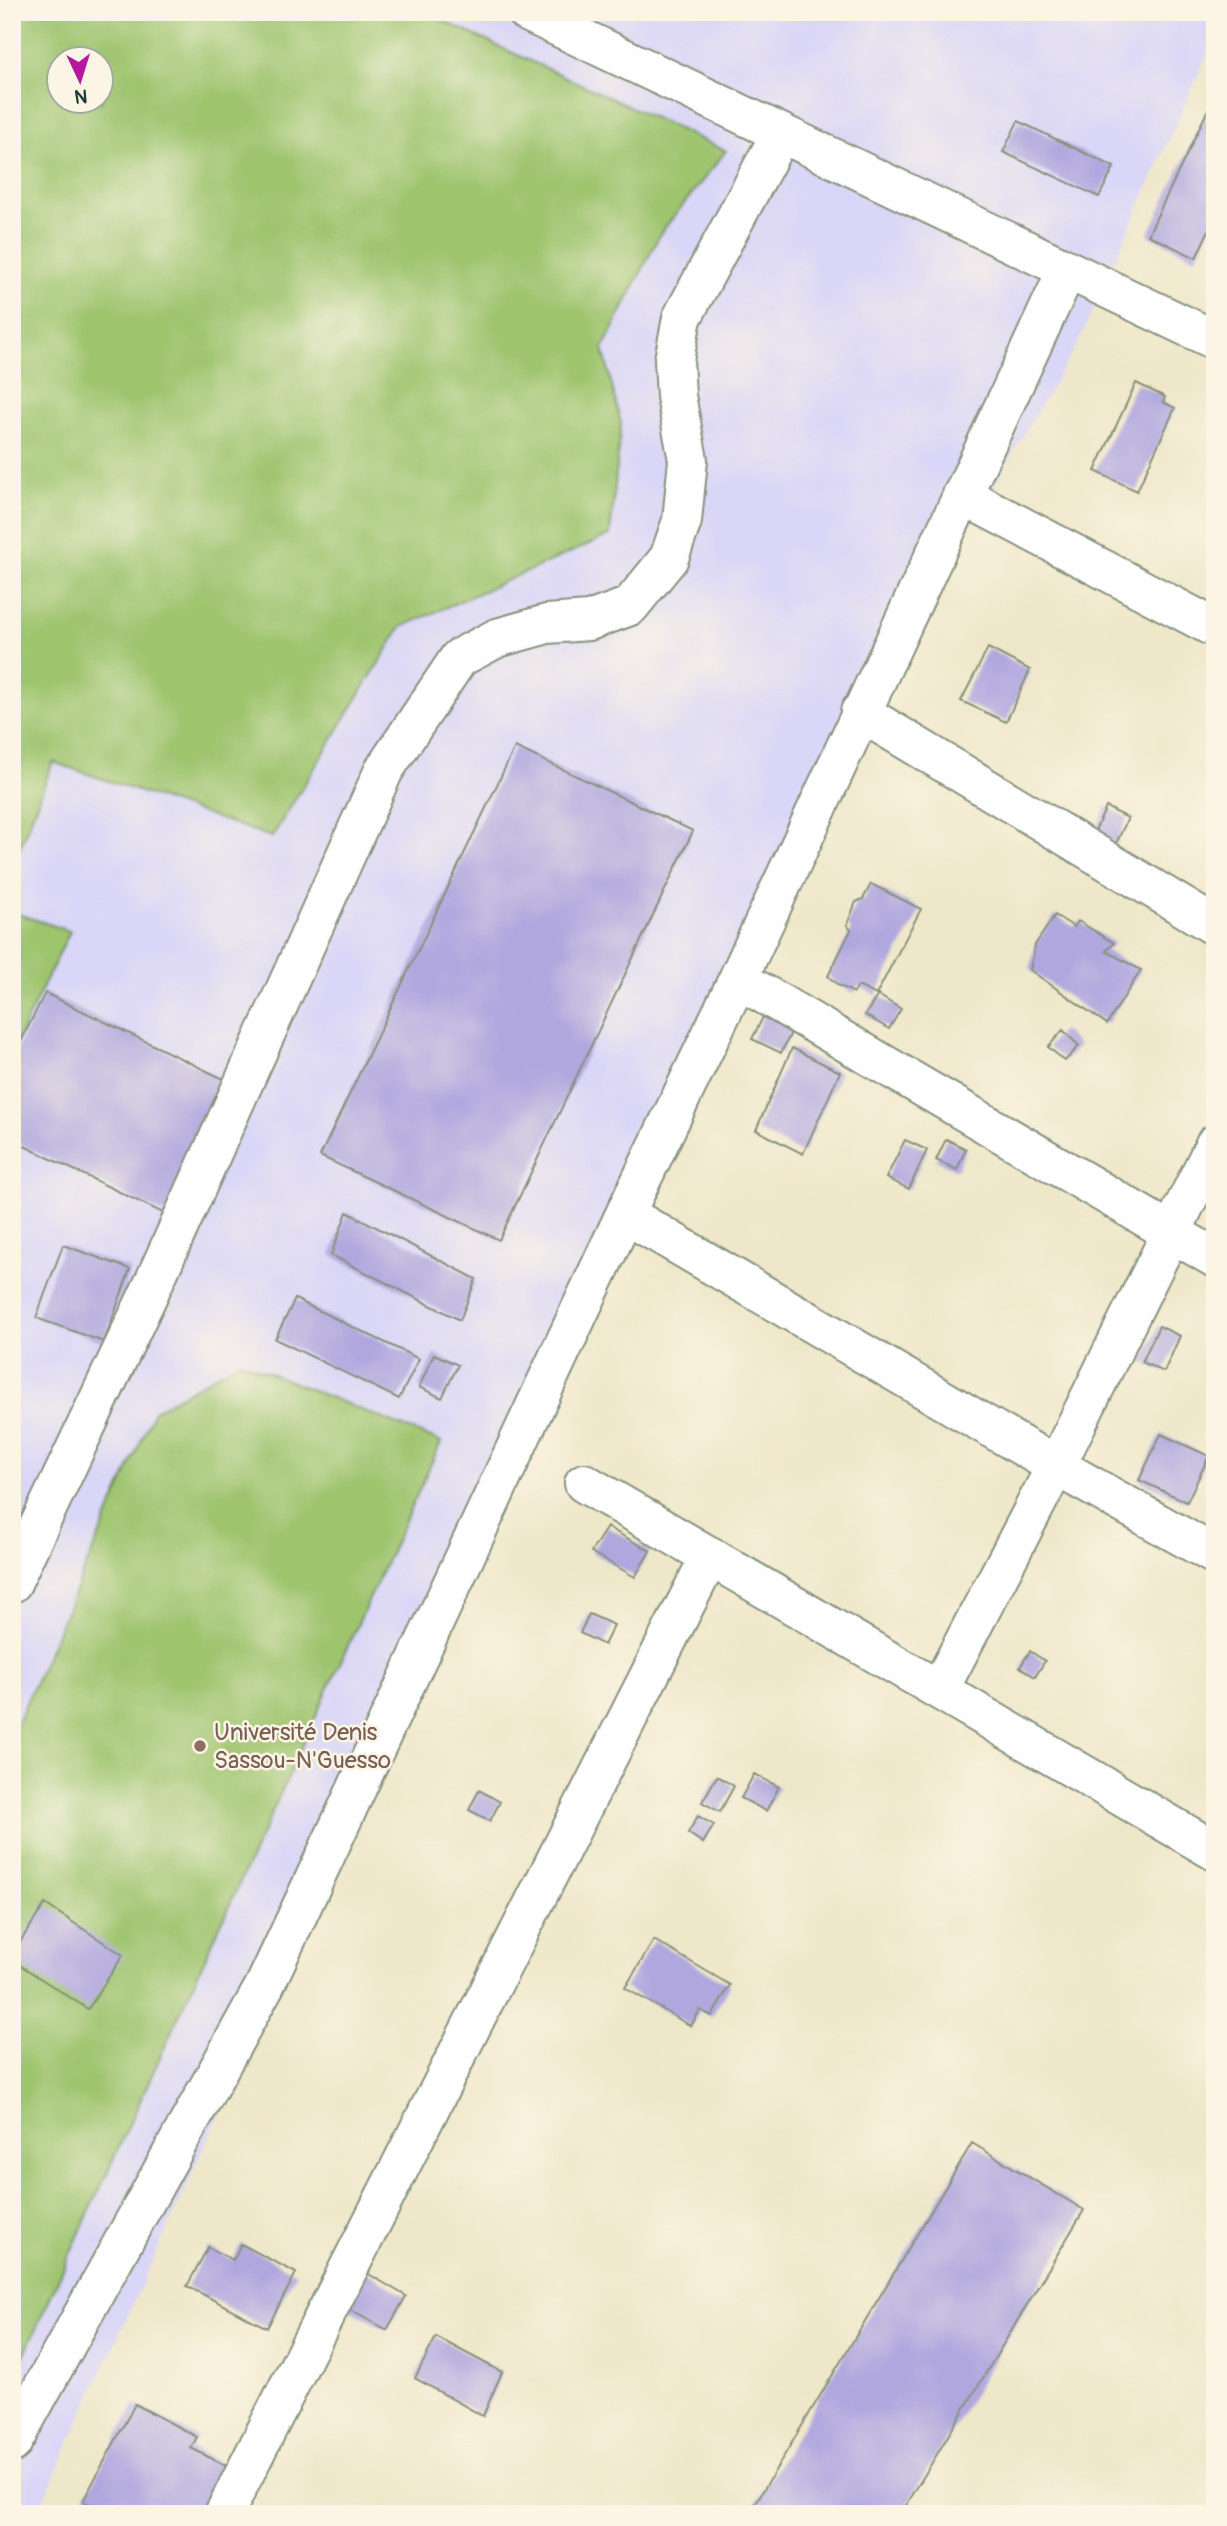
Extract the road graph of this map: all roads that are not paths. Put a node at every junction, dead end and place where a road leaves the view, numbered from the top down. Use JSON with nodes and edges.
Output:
{"nodes":[{"id":1,"x":527,"y":12,"type":"edge"},
{"id":2,"x":781,"y":133,"type":"junction"},
{"id":3,"x":1067,"y":270,"type":"junction"},
{"id":4,"x":1215,"y":340,"type":"edge"},
{"id":5,"x":962,"y":495,"type":"junction"},
{"id":6,"x":1215,"y":628,"type":"edge"},
{"id":7,"x":860,"y":712,"type":"junction"},
{"id":8,"x":1215,"y":926,"type":"edge"},
{"id":9,"x":738,"y":979,"type":"junction"},
{"id":10,"x":1215,"y":1144,"type":"edge"},
{"id":11,"x":625,"y":1214,"type":"junction"},
{"id":12,"x":1171,"y":1233,"type":"junction"},
{"id":13,"x":1215,"y":1258,"type":"edge"},
{"id":14,"x":1056,"y":1466,"type":"junction"},
{"id":15,"x":584,"y":1483,"type":"dead end"},
{"id":16,"x":1215,"y":1555,"type":"edge"},
{"id":17,"x":710,"y":1556,"type":"junction"},
{"id":18,"x":12,"y":1583,"type":"edge"},
{"id":19,"x":939,"y":1690,"type":"junction"},
{"id":20,"x":1215,"y":1851,"type":"edge"},
{"id":21,"x":12,"y":2443,"type":"edge"},
{"id":22,"x":224,"y":2514,"type":"edge"}],
"edges":[{"from":1,"to":2,"type":"street"},
{"from":2,"to":3,"type":"street"},
{"from":2,"to":18,"type":"street"},
{"from":3,"to":4,"type":"street"},
{"from":3,"to":5,"type":"street"},
{"from":5,"to":6,"type":"street"},
{"from":5,"to":7,"type":"street"},
{"from":7,"to":8,"type":"street"},
{"from":7,"to":9,"type":"street"},
{"from":9,"to":11,"type":"street"},
{"from":9,"to":12,"type":"street"},
{"from":10,"to":12,"type":"street"},
{"from":11,"to":14,"type":"street"},
{"from":11,"to":21,"type":"street"},
{"from":12,"to":13,"type":"street"},
{"from":12,"to":14,"type":"street"},
{"from":14,"to":16,"type":"street"},
{"from":14,"to":19,"type":"street"},
{"from":15,"to":17,"type":"street"},
{"from":17,"to":19,"type":"street"},
{"from":17,"to":22,"type":"street"},
{"from":19,"to":20,"type":"street"}]}
